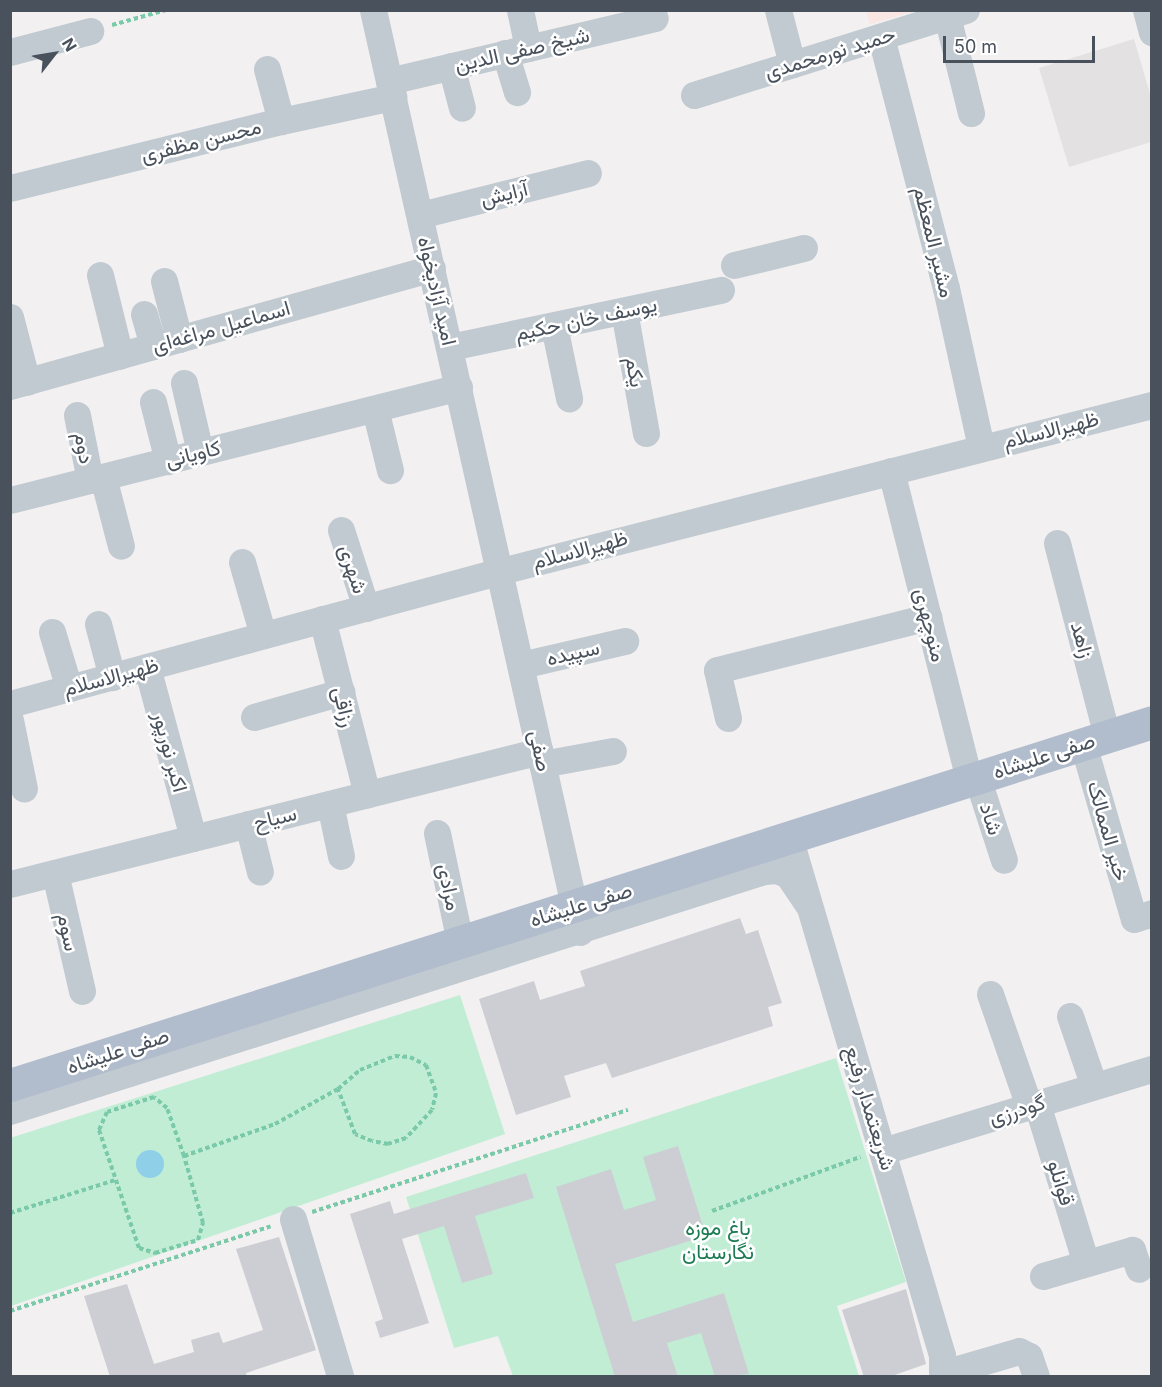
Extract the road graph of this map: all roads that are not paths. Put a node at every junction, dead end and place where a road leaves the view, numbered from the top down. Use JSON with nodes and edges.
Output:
{"nodes":[{"id":1,"x":373,"y":10,"type":"edge"},
{"id":2,"x":520,"y":10,"type":"edge"},
{"id":3,"x":778,"y":10,"type":"edge"},
{"id":4,"x":1146,"y":10,"type":"edge"},
{"id":5,"x":956,"y":13,"type":"edge"},
{"id":6,"x":655,"y":18,"type":"dead end"},
{"id":7,"x":90,"y":31,"type":"road end"},
{"id":8,"x":1152,"y":32,"type":"edge"},
{"id":9,"x":881,"y":37,"type":"junction"},
{"id":10,"x":517,"y":51,"type":"junction"},
{"id":11,"x":10,"y":52,"type":"edge"},
{"id":12,"x":792,"y":64,"type":"junction"},
{"id":13,"x":451,"y":66,"type":"junction"},
{"id":14,"x":267,"y":69,"type":"dead end"},
{"id":15,"x":391,"y":89,"type":"junction"},
{"id":16,"x":517,"y":92,"type":"dead end"},
{"id":17,"x":694,"y":95,"type":"dead end"},
{"id":18,"x":462,"y":108,"type":"dead end"},
{"id":19,"x":971,"y":113,"type":"dead end"},
{"id":20,"x":281,"y":121,"type":"junction"},
{"id":21,"x":588,"y":173,"type":"dead end"},
{"id":22,"x":10,"y":188,"type":"edge"},
{"id":23,"x":420,"y":215,"type":"junction"},
{"id":24,"x":804,"y":248,"type":"dead end"},
{"id":25,"x":734,"y":265,"type":"dead end"},
{"id":26,"x":432,"y":268,"type":"junction"},
{"id":27,"x":100,"y":275,"type":"dead end"},
{"id":28,"x":164,"y":281,"type":"dead end"},
{"id":29,"x":721,"y":290,"type":"dead end"},
{"id":30,"x":624,"y":311,"type":"junction"},
{"id":31,"x":144,"y":314,"type":"dead end"},
{"id":32,"x":10,"y":317,"type":"edge"},
{"id":33,"x":554,"y":326,"type":"junction"},
{"id":34,"x":179,"y":339,"type":"junction"},
{"id":35,"x":153,"y":346,"type":"junction"},
{"id":36,"x":450,"y":347,"type":"junction"},
{"id":37,"x":120,"y":356,"type":"junction"},
{"id":38,"x":184,"y":382,"type":"dead end"},
{"id":39,"x":19,"y":384,"type":"edge"},
{"id":40,"x":459,"y":387,"type":"junction"},
{"id":41,"x":569,"y":398,"type":"dead end"},
{"id":42,"x":153,"y":402,"type":"dead end"},
{"id":43,"x":1152,"y":405,"type":"edge"},
{"id":44,"x":375,"y":409,"type":"junction"},
{"id":45,"x":77,"y":415,"type":"dead end"},
{"id":46,"x":646,"y":434,"type":"dead end"},
{"id":47,"x":981,"y":447,"type":"junction"},
{"id":48,"x":200,"y":452,"type":"junction"},
{"id":49,"x":168,"y":460,"type":"junction"},
{"id":50,"x":390,"y":471,"type":"dead end"},
{"id":51,"x":891,"y":471,"type":"junction"},
{"id":52,"x":97,"y":478,"type":"junction"},
{"id":53,"x":10,"y":500,"type":"edge"},
{"id":54,"x":340,"y":530,"type":"dead end"},
{"id":55,"x":1057,"y":543,"type":"dead end"},
{"id":56,"x":121,"y":546,"type":"dead end"},
{"id":57,"x":242,"y":562,"type":"dead end"},
{"id":58,"x":501,"y":571,"type":"junction"},
{"id":59,"x":366,"y":608,"type":"junction"},
{"id":60,"x":928,"y":617,"type":"junction"},
{"id":61,"x":322,"y":619,"type":"junction"},
{"id":62,"x":98,"y":624,"type":"dead end"},
{"id":63,"x":52,"y":632,"type":"dead end"},
{"id":64,"x":263,"y":636,"type":"junction"},
{"id":65,"x":625,"y":642,"type":"dead end"},
{"id":66,"x":521,"y":665,"type":"junction"},
{"id":67,"x":147,"y":667,"type":"junction"},
{"id":68,"x":112,"y":677,"type":"junction"},
{"id":69,"x":69,"y":688,"type":"junction"},
{"id":70,"x":341,"y":692,"type":"junction"},
{"id":71,"x":10,"y":704,"type":"edge"},
{"id":72,"x":254,"y":717,"type":"dead end"},
{"id":73,"x":728,"y":718,"type":"dead end"},
{"id":74,"x":10,"y":720,"type":"edge"},
{"id":75,"x":1152,"y":722,"type":"edge"},
{"id":76,"x":1095,"y":740,"type":"junction"},
{"id":77,"x":613,"y":751,"type":"dead end"},
{"id":78,"x":541,"y":758,"type":"junction"},
{"id":79,"x":973,"y":779,"type":"junction"},
{"id":80,"x":24,"y":789,"type":"dead end"},
{"id":81,"x":367,"y":794,"type":"junction"},
{"id":82,"x":330,"y":804,"type":"junction"},
{"id":83,"x":248,"y":824,"type":"junction"},
{"id":84,"x":437,"y":833,"type":"dead end"},
{"id":85,"x":193,"y":838,"type":"junction"},
{"id":86,"x":790,"y":840,"type":"junction"},
{"id":87,"x":340,"y":856,"type":"dead end"},
{"id":88,"x":1004,"y":860,"type":"dead end"},
{"id":89,"x":260,"y":872,"type":"dead end"},
{"id":90,"x":55,"y":873,"type":"junction"},
{"id":91,"x":10,"y":884,"type":"edge"},
{"id":92,"x":807,"y":903,"type":"junction"},
{"id":93,"x":1143,"y":916,"type":"edge"},
{"id":94,"x":577,"y":920,"type":"junction"},
{"id":95,"x":460,"y":942,"type":"junction"},
{"id":96,"x":82,"y":992,"type":"dead end"},
{"id":97,"x":990,"y":994,"type":"dead end"},
{"id":98,"x":1070,"y":1016,"type":"dead end"},
{"id":99,"x":1152,"y":1069,"type":"edge"},
{"id":100,"x":10,"y":1085,"type":"edge"},
{"id":101,"x":1094,"y":1086,"type":"junction"},
{"id":102,"x":1033,"y":1105,"type":"junction"},
{"id":103,"x":10,"y":1111,"type":"edge"},
{"id":104,"x":883,"y":1151,"type":"junction"},
{"id":105,"x":293,"y":1219,"type":"road end"},
{"id":106,"x":1086,"y":1263,"type":"junction"},
{"id":107,"x":1139,"y":1269,"type":"dead end"},
{"id":108,"x":1043,"y":1276,"type":"dead end"},
{"id":109,"x":943,"y":1375,"type":"edge"},
{"id":110,"x":340,"y":1377,"type":"edge"},
{"id":111,"x":1036,"y":1377,"type":"edge"}],
"edges":[{"from":1,"to":15,"type":"street","name":"امید آزادیخواه"},
{"from":2,"to":10,"type":"street"},
{"from":3,"to":12,"type":"street"},
{"from":4,"to":8,"type":"street"},
{"from":5,"to":9,"type":"street","name":"حمید نورمحمدی"},
{"from":5,"to":19,"type":"street"},
{"from":6,"to":10,"type":"street","name":"شیخ صفی الدین"},
{"from":7,"to":11,"type":"street"},
{"from":9,"to":12,"type":"street","name":"حمید نورمحمدی"},
{"from":9,"to":47,"type":"street","name":"مشیر المعظم"},
{"from":10,"to":13,"type":"street","name":"شیخ صفی الدین"},
{"from":10,"to":16,"type":"street"},
{"from":12,"to":17,"type":"street","name":"حمید نورمحمدی"},
{"from":13,"to":15,"type":"street","name":"شیخ صفی الدین"},
{"from":13,"to":18,"type":"street"},
{"from":14,"to":20,"type":"street"},
{"from":15,"to":20,"type":"street","name":"محسن مظفری"},
{"from":15,"to":23,"type":"street","name":"امید آزادیخواه"},
{"from":20,"to":22,"type":"street","name":"محسن مظفری"},
{"from":21,"to":23,"type":"street","name":"آرایش"},
{"from":23,"to":26,"type":"street","name":"امید آزادیخواه"},
{"from":24,"to":25,"type":"street"},
{"from":26,"to":34,"type":"street","name":"اسماعیل مراغه‌ای"},
{"from":26,"to":36,"type":"street","name":"امید آزادیخواه"},
{"from":27,"to":37,"type":"street"},
{"from":28,"to":34,"type":"street"},
{"from":29,"to":30,"type":"street","name":"یوسف خان حکیم"},
{"from":30,"to":33,"type":"street","name":"یوسف خان حکیم"},
{"from":30,"to":46,"type":"street","name":"یکم"},
{"from":31,"to":35,"type":"street"},
{"from":32,"to":39,"type":"street"},
{"from":33,"to":36,"type":"street","name":"یوسف خان حکیم"},
{"from":33,"to":41,"type":"street"},
{"from":34,"to":35,"type":"street","name":"اسماعیل مراغه‌ای"},
{"from":35,"to":37,"type":"street","name":"اسماعیل مراغه‌ای"},
{"from":36,"to":40,"type":"street","name":"امید آزادیخواه"},
{"from":37,"to":39,"type":"street","name":"اسماعیل مراغه‌ای"},
{"from":38,"to":48,"type":"street"},
{"from":40,"to":44,"type":"street","name":"کاویانی"},
{"from":40,"to":58,"type":"street","name":"امید آزادیخواه"},
{"from":42,"to":49,"type":"street"},
{"from":43,"to":47,"type":"street","name":"ظهیرالاسلام"},
{"from":44,"to":48,"type":"street","name":"کاویانی"},
{"from":44,"to":50,"type":"street"},
{"from":45,"to":52,"type":"street","name":"دوم"},
{"from":47,"to":51,"type":"street","name":"ظهیرالاسلام"},
{"from":48,"to":49,"type":"street","name":"کاویانی"},
{"from":49,"to":52,"type":"street","name":"کاویانی"},
{"from":51,"to":58,"type":"street","name":"ظهیرالاسلام"},
{"from":51,"to":60,"type":"street","name":"منوچهری"},
{"from":52,"to":53,"type":"street","name":"کاویانی"},
{"from":52,"to":56,"type":"street","name":"دوم"},
{"from":54,"to":59,"type":"street","name":"شهری"},
{"from":55,"to":76,"type":"street","name":"زاهد"},
{"from":57,"to":64,"type":"street"},
{"from":58,"to":59,"type":"street","name":"ظهیرالاسلام"},
{"from":58,"to":66,"type":"street","name":"صفی"},
{"from":59,"to":61,"type":"street","name":"ظهیرالاسلام"},
{"from":60,"to":73,"type":"street"},
{"from":60,"to":79,"type":"street","name":"منوچهری"},
{"from":61,"to":64,"type":"street","name":"ظهیرالاسلام"},
{"from":61,"to":70,"type":"street","name":"رزاقی"},
{"from":62,"to":68,"type":"street"},
{"from":63,"to":69,"type":"street"},
{"from":64,"to":67,"type":"street","name":"ظهیرالاسلام"},
{"from":65,"to":66,"type":"street","name":"سپیده"},
{"from":66,"to":78,"type":"street","name":"صفی"},
{"from":67,"to":68,"type":"street","name":"ظهیرالاسلام"},
{"from":67,"to":85,"type":"street","name":"اکبر نورپور"},
{"from":68,"to":69,"type":"street","name":"ظهیرالاسلام"},
{"from":69,"to":71,"type":"street","name":"ظهیرالاسلام"},
{"from":70,"to":72,"type":"street"},
{"from":70,"to":81,"type":"street","name":"رزاقی"},
{"from":74,"to":80,"type":"street"},
{"from":75,"to":76,"type":"main road","name":"صفی علیشاه"},
{"from":76,"to":79,"type":"main road","name":"صفی علیشاه"},
{"from":76,"to":93,"type":"street","name":"خیر الممالک"},
{"from":77,"to":78,"type":"street","name":"سیاح"},
{"from":78,"to":81,"type":"street","name":"سیاح"},
{"from":78,"to":94,"type":"street","name":"صفی"},
{"from":79,"to":86,"type":"main road","name":"صفی علیشاه"},
{"from":79,"to":88,"type":"street","name":"شاد"},
{"from":81,"to":82,"type":"street","name":"سیاح"},
{"from":82,"to":83,"type":"street","name":"سیاح"},
{"from":82,"to":87,"type":"street"},
{"from":83,"to":85,"type":"street","name":"سیاح"},
{"from":83,"to":89,"type":"street"},
{"from":84,"to":95,"type":"street","name":"مرادی"},
{"from":85,"to":90,"type":"street","name":"سیاح"},
{"from":86,"to":92,"type":"street","name":"شریعتمدار رفیع"},
{"from":86,"to":94,"type":"main road","name":"صفی علیشاه"},
{"from":90,"to":91,"type":"street","name":"سیاح"},
{"from":90,"to":96,"type":"street","name":"سوم"},
{"from":92,"to":94,"type":"street","name":"صفی علیشاه"},
{"from":92,"to":104,"type":"street","name":"شریعتمدار رفیع"},
{"from":94,"to":95,"type":"main road","name":"صفی علیشاه"},
{"from":94,"to":103,"type":"street","name":"صفی علیشاه"},
{"from":95,"to":100,"type":"main road","name":"صفی علیشاه"},
{"from":97,"to":102,"type":"street","name":"قوانلو"},
{"from":98,"to":101,"type":"street"},
{"from":99,"to":101,"type":"street","name":"گودرزی"},
{"from":101,"to":102,"type":"street","name":"گودرزی"},
{"from":102,"to":104,"type":"street","name":"گودرزی"},
{"from":102,"to":106,"type":"street","name":"قوانلو"},
{"from":104,"to":109,"type":"street","name":"شریعتمدار رفیع"},
{"from":105,"to":110,"type":"street"},
{"from":106,"to":107,"type":"street"},
{"from":106,"to":108,"type":"street"},
{"from":109,"to":111,"type":"street"}]}
